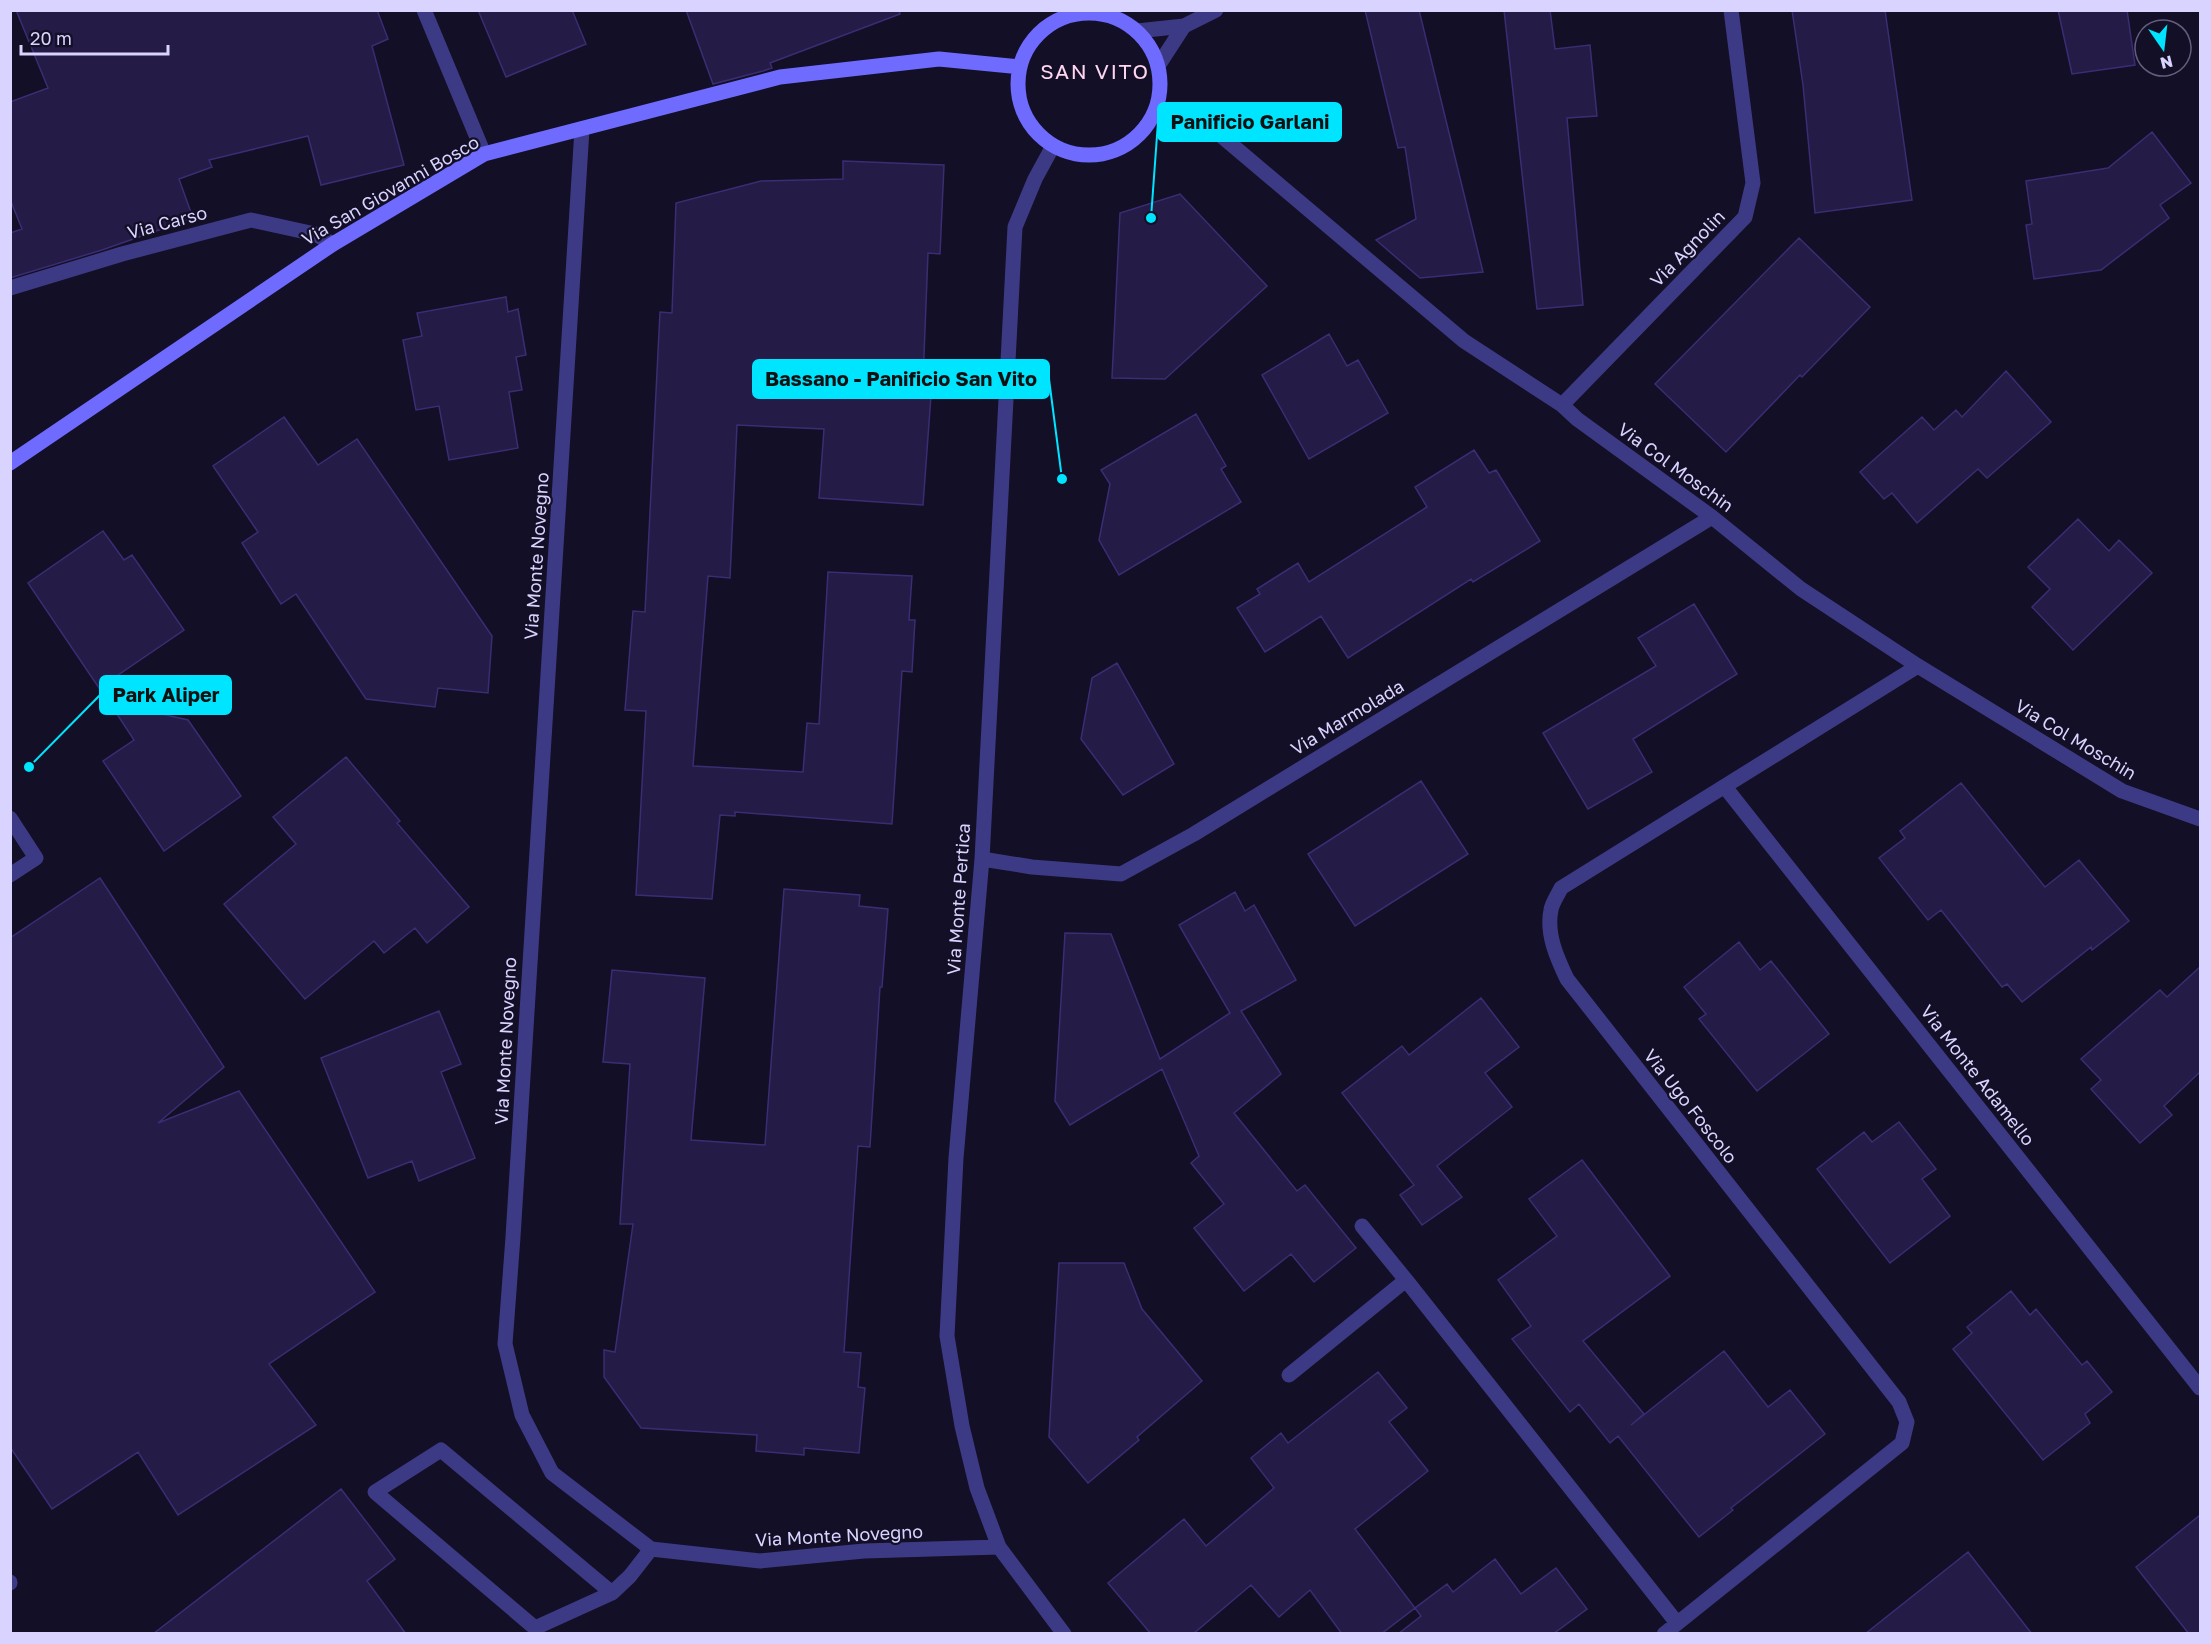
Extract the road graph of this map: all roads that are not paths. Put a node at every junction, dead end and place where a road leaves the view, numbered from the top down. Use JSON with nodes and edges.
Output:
{"nodes":[{"id":1,"x":424,"y":10,"type":"edge"},
{"id":2,"x":1216,"y":10,"type":"edge"},
{"id":3,"x":1731,"y":10,"type":"edge"},
{"id":4,"x":1106,"y":13,"type":"edge"},
{"id":5,"x":1184,"y":27,"type":"junction"},
{"id":6,"x":1137,"y":32,"type":"junction"},
{"id":7,"x":1020,"y":66,"type":"junction"},
{"id":8,"x":1158,"y":66,"type":"junction"},
{"id":9,"x":1156,"y":109,"type":"junction"},
{"id":10,"x":582,"y":129,"type":"junction"},
{"id":11,"x":1053,"y":146,"type":"junction"},
{"id":12,"x":484,"y":154,"type":"junction"},
{"id":13,"x":333,"y":244,"type":"junction"},
{"id":14,"x":10,"y":288,"type":"edge"},
{"id":15,"x":1562,"y":405,"type":"junction"},
{"id":16,"x":10,"y":463,"type":"edge"},
{"id":17,"x":1712,"y":517,"type":"junction"},
{"id":18,"x":1918,"y":666,"type":"junction"},
{"id":19,"x":1725,"y":787,"type":"junction"},
{"id":20,"x":10,"y":818,"type":"edge"},
{"id":21,"x":2200,"y":819,"type":"edge"},
{"id":22,"x":982,"y":859,"type":"junction"},
{"id":23,"x":10,"y":875,"type":"edge"},
{"id":24,"x":1362,"y":1226,"type":"dead end"},
{"id":25,"x":1406,"y":1280,"type":"junction"},
{"id":26,"x":1289,"y":1375,"type":"dead end"},
{"id":27,"x":2200,"y":1388,"type":"edge"},
{"id":28,"x":999,"y":1547,"type":"junction"},
{"id":29,"x":651,"y":1549,"type":"junction"},
{"id":30,"x":612,"y":1593,"type":"junction"},
{"id":31,"x":1677,"y":1623,"type":"junction"},
{"id":32,"x":1064,"y":1634,"type":"edge"},
{"id":33,"x":1664,"y":1634,"type":"edge"}],
"edges":[{"from":1,"to":12,"type":"street"},
{"from":2,"to":5,"type":"street"},
{"from":3,"to":15,"type":"street","name":"Via Agnolin"},
{"from":4,"to":6,"type":"street"},
{"from":4,"to":7,"type":"street"},
{"from":5,"to":6,"type":"street"},
{"from":5,"to":8,"type":"street"},
{"from":6,"to":8,"type":"street"},
{"from":7,"to":10,"type":"street","name":"Via San Giovanni Bosco"},
{"from":7,"to":11,"type":"street"},
{"from":8,"to":9,"type":"street"},
{"from":9,"to":11,"type":"street"},
{"from":9,"to":15,"type":"street","name":"Via Col Moschin"},
{"from":10,"to":12,"type":"street","name":"Via San Giovanni Bosco"},
{"from":10,"to":29,"type":"street","name":"Via Monte Novegno"},
{"from":11,"to":22,"type":"street","name":"Via Monte Pertica"},
{"from":12,"to":13,"type":"street","name":"Via San Giovanni Bosco"},
{"from":13,"to":14,"type":"street","name":"Via Carso"},
{"from":13,"to":16,"type":"street","name":"Via San Giovanni Bosco"},
{"from":15,"to":17,"type":"street","name":"Via Col Moschin"},
{"from":17,"to":18,"type":"street","name":"Via Col Moschin"},
{"from":17,"to":22,"type":"street","name":"Via Marmolada"},
{"from":18,"to":19,"type":"street","name":"Via Ugo Foscolo"},
{"from":18,"to":21,"type":"street","name":"Via Col Moschin"},
{"from":19,"to":27,"type":"street","name":"Via Monte Adamello"},
{"from":19,"to":31,"type":"street","name":"Via Ugo Foscolo"},
{"from":20,"to":23,"type":"street"},
{"from":22,"to":28,"type":"street","name":"Via Monte Pertica"},
{"from":24,"to":25,"type":"street"},
{"from":25,"to":26,"type":"street"},
{"from":25,"to":31,"type":"street"},
{"from":28,"to":29,"type":"street","name":"Via Monte Novegno"},
{"from":28,"to":32,"type":"street","name":"Via Monte Pertica"},
{"from":29,"to":30,"type":"street"},
{"from":30,"to":30,"type":"street"},
{"from":31,"to":33,"type":"street","name":"Via Ugo Foscolo"}]}
